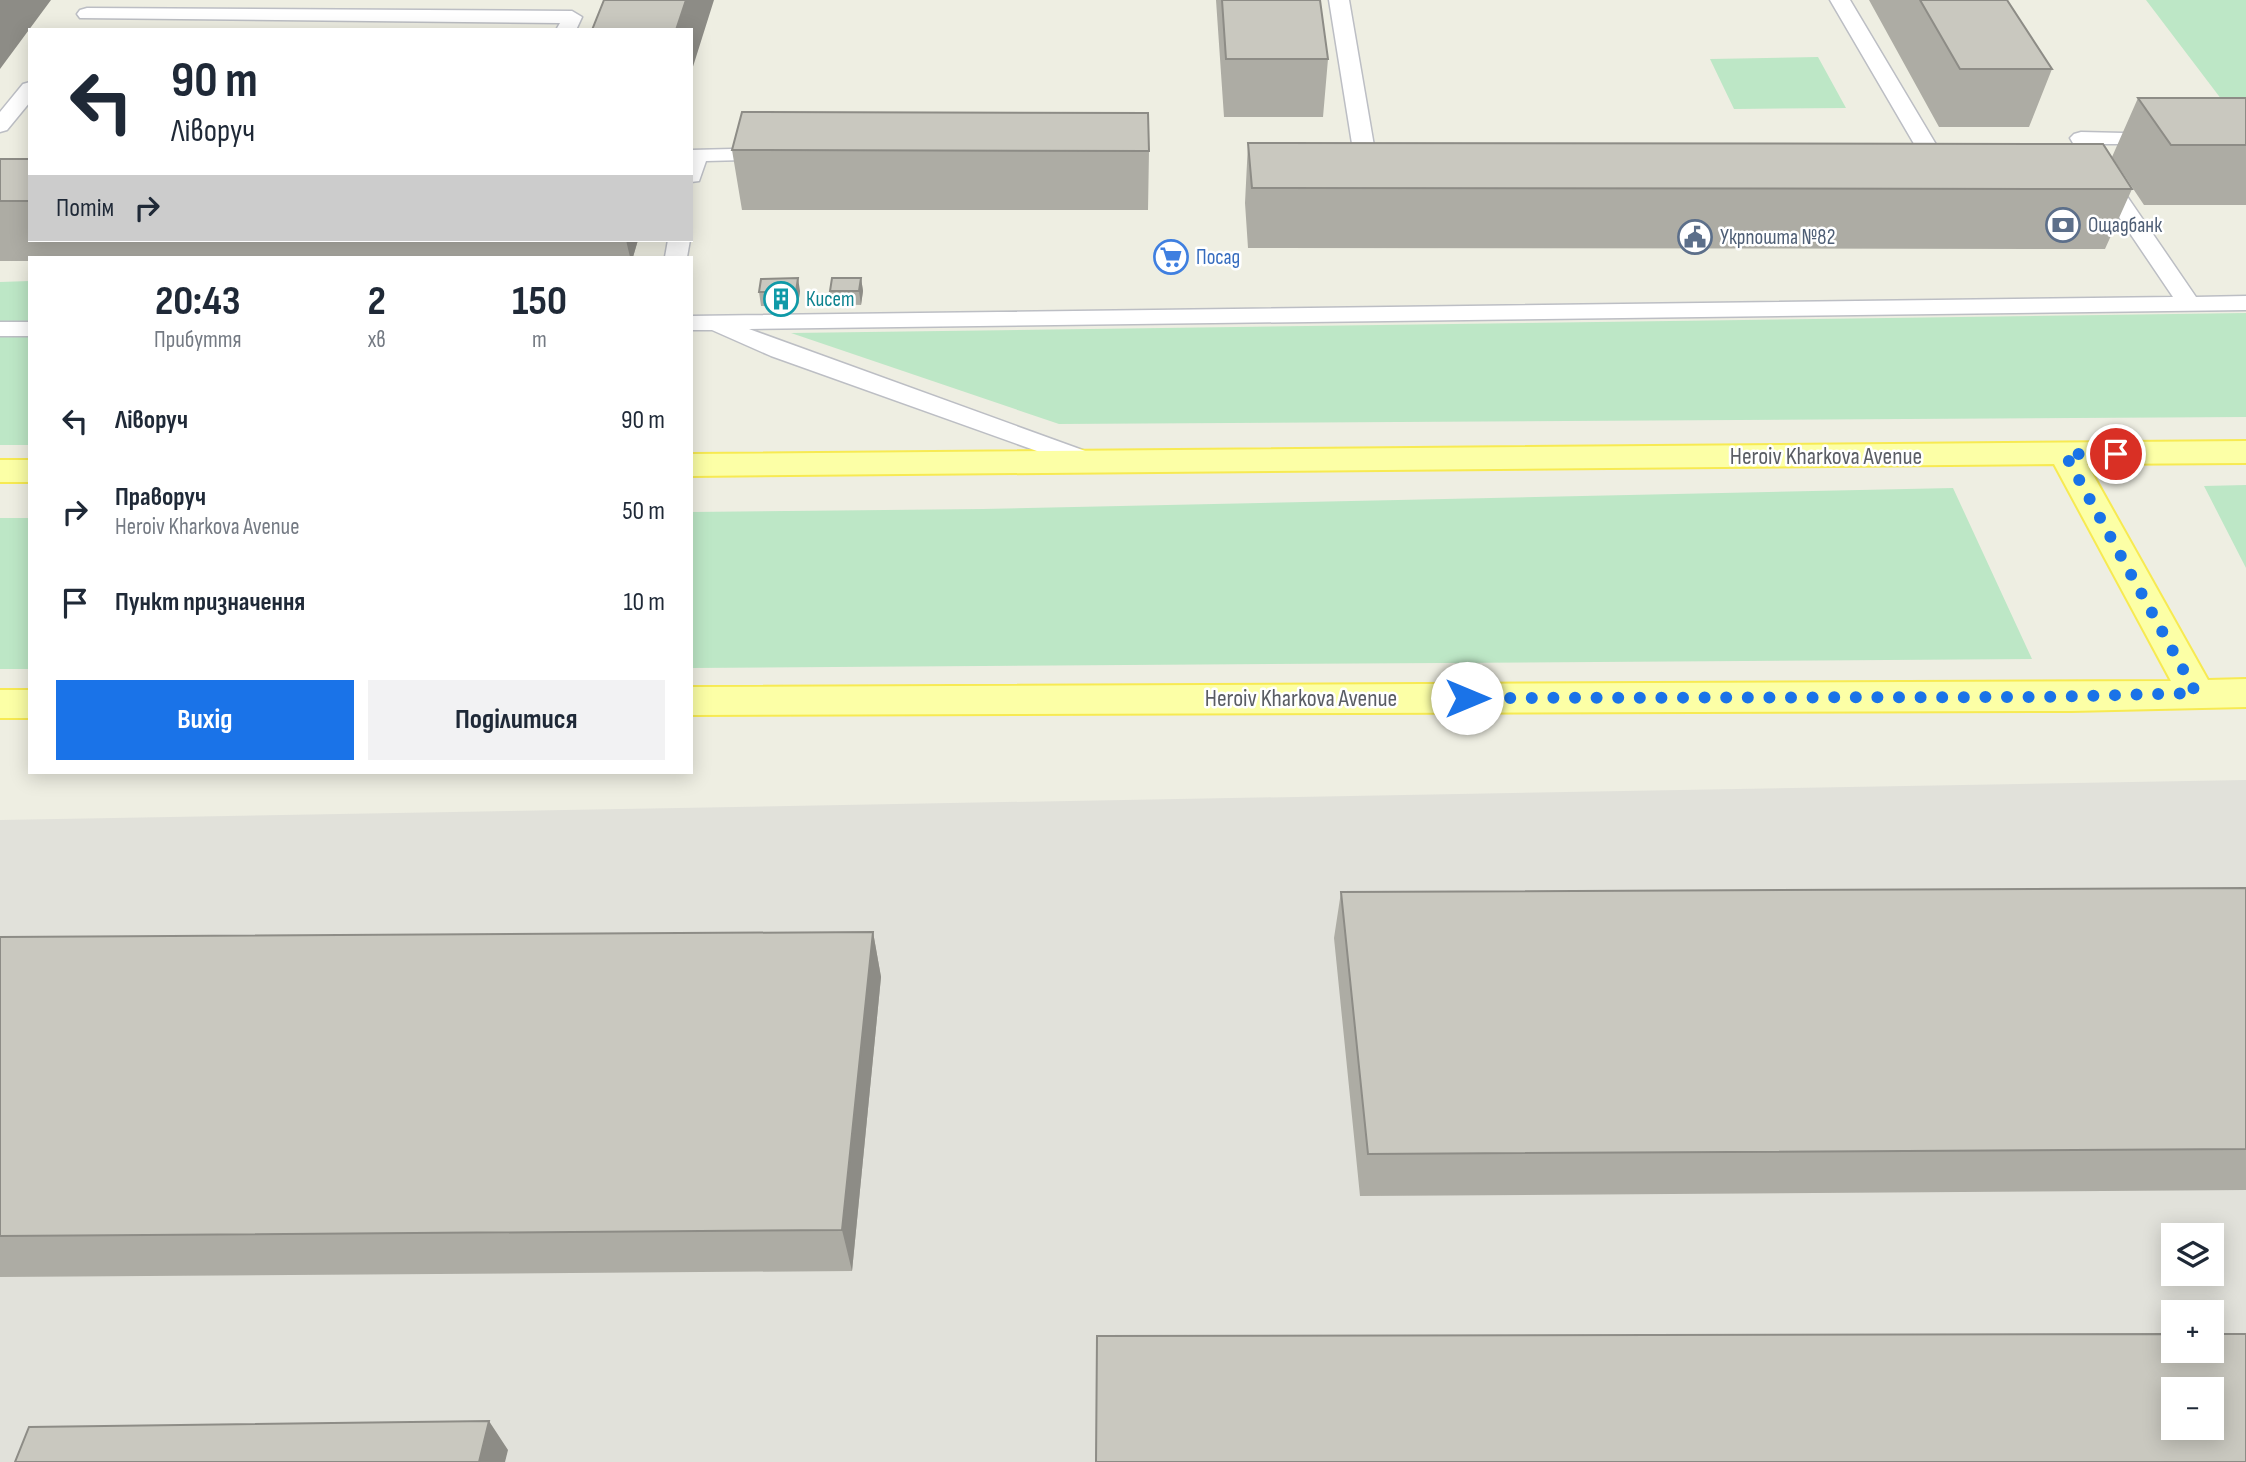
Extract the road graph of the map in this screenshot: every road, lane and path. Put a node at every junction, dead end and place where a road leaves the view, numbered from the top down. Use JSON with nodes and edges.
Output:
{"nodes":[{"id":1,"x":1339,"y":0,"type":"edge"},
{"id":2,"x":1840,"y":0,"type":"edge"},
{"id":3,"x":93,"y":7,"type":"edge"},
{"id":4,"x":314,"y":8,"type":"edge"},
{"id":5,"x":572,"y":16,"type":"edge"},
{"id":6,"x":77,"y":28,"type":"edge"},
{"id":7,"x":28,"y":91,"type":"edge"},
{"id":8,"x":0,"y":126,"type":"edge"},
{"id":9,"x":2177,"y":138,"type":"edge"},
{"id":10,"x":795,"y":154,"type":"edge"},
{"id":11,"x":693,"y":169,"type":"edge"},
{"id":12,"x":1344,"y":185,"type":"edge"},
{"id":13,"x":1922,"y":186,"type":"edge"},
{"id":14,"x":2082,"y":186,"type":"edge"},
{"id":15,"x":2109,"y":186,"type":"junction"},
{"id":16,"x":2189,"y":303,"type":"junction"},
{"id":17,"x":2246,"y":303,"type":"edge"},
{"id":18,"x":701,"y":323,"type":"edge"},
{"id":19,"x":0,"y":329,"type":"edge"},
{"id":20,"x":28,"y":329,"type":"edge"},
{"id":21,"x":2246,"y":452,"type":"edge"},
{"id":22,"x":2065,"y":454,"type":"junction"},
{"id":23,"x":1090,"y":462,"type":"junction"},
{"id":24,"x":693,"y":465,"type":"edge"},
{"id":25,"x":0,"y":471,"type":"edge"},
{"id":26,"x":28,"y":471,"type":"edge"},
{"id":27,"x":2196,"y":693,"type":"junction"},
{"id":28,"x":2246,"y":693,"type":"edge"},
{"id":29,"x":693,"y":701,"type":"edge"},
{"id":30,"x":0,"y":704,"type":"edge"},
{"id":31,"x":28,"y":704,"type":"edge"}],
"edges":[{"from":1,"to":12,"type":"lane"},
{"from":2,"to":13,"type":"lane"},
{"from":3,"to":4,"type":"lane"},
{"from":3,"to":6,"type":"lane"},
{"from":4,"to":5,"type":"lane"},
{"from":7,"to":8,"type":"lane"},
{"from":9,"to":15,"type":"lane"},
{"from":10,"to":11,"type":"lane"},
{"from":14,"to":15,"type":"lane"},
{"from":15,"to":16,"type":"lane"},
{"from":16,"to":17,"type":"lane"},
{"from":16,"to":18,"type":"lane"},
{"from":18,"to":23,"type":"lane"},
{"from":19,"to":20,"type":"lane"},
{"from":21,"to":22,"type":"main road","name":"Heroiv Kharkova Avenue"},
{"from":22,"to":23,"type":"main road","name":"Heroiv Kharkova Avenue"},
{"from":22,"to":27,"type":"main road"},
{"from":23,"to":24,"type":"main road","name":"Heroiv Kharkova Avenue"},
{"from":25,"to":26,"type":"main road"},
{"from":27,"to":28,"type":"main road","name":"Heroiv Kharkova Avenue"},
{"from":27,"to":29,"type":"main road","name":"Heroiv Kharkova Avenue"},
{"from":30,"to":31,"type":"main road"}]}
